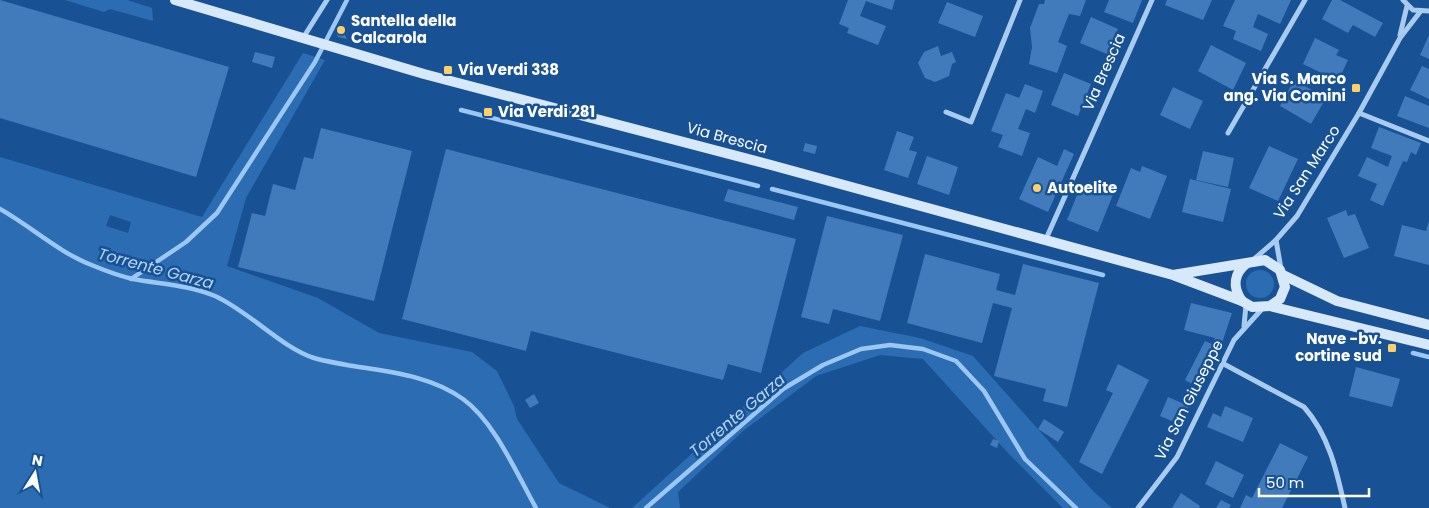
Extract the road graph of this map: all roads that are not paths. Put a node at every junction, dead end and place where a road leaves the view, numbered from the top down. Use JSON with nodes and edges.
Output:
{"nodes":[{"id":1,"x":175,"y":0,"type":"edge"},
{"id":2,"x":327,"y":0,"type":"edge"},
{"id":3,"x":1020,"y":0,"type":"edge"},
{"id":4,"x":1152,"y":0,"type":"edge"},
{"id":5,"x":1305,"y":0,"type":"edge"},
{"id":6,"x":1403,"y":0,"type":"edge"},
{"id":7,"x":1407,"y":6,"type":"junction"},
{"id":8,"x":1429,"y":10,"type":"edge"},
{"id":9,"x":1420,"y":12,"type":"junction"},
{"id":10,"x":1400,"y":38,"type":"junction"},
{"id":11,"x":303,"y":39,"type":"junction"},
{"id":12,"x":946,"y":112,"type":"dead end"},
{"id":13,"x":1359,"y":113,"type":"junction"},
{"id":14,"x":1228,"y":133,"type":"dead end"},
{"id":15,"x":1429,"y":141,"type":"edge"},
{"id":16,"x":1046,"y":239,"type":"junction"},
{"id":17,"x":1276,"y":240,"type":"junction"},
{"id":18,"x":1250,"y":261,"type":"junction"},
{"id":19,"x":1282,"y":274,"type":"junction"},
{"id":20,"x":1174,"y":275,"type":"junction"},
{"id":21,"x":1244,"y":303,"type":"junction"},
{"id":22,"x":1266,"y":308,"type":"junction"},
{"id":23,"x":1429,"y":325,"type":"edge"},
{"id":24,"x":1244,"y":327,"type":"junction"},
{"id":25,"x":1429,"y":345,"type":"edge"},
{"id":26,"x":1222,"y":363,"type":"junction"},
{"id":27,"x":1138,"y":508,"type":"edge"},
{"id":28,"x":1345,"y":508,"type":"edge"}],
"edges":[{"from":1,"to":11,"type":"main road","name":"Via Brescia"},
{"from":2,"to":11,"type":"street"},
{"from":3,"to":12,"type":"street"},
{"from":4,"to":16,"type":"street","name":"Via Brescia"},
{"from":5,"to":14,"type":"street"},
{"from":6,"to":7,"type":"street"},
{"from":7,"to":9,"type":"street"},
{"from":7,"to":10,"type":"street","name":"Via San Marco"},
{"from":8,"to":9,"type":"street"},
{"from":9,"to":10,"type":"street","name":"Via San Marco"},
{"from":10,"to":13,"type":"street","name":"Via San Marco"},
{"from":11,"to":16,"type":"main road","name":"Via Brescia"},
{"from":13,"to":15,"type":"street"},
{"from":13,"to":17,"type":"street","name":"Via San Marco"},
{"from":16,"to":20,"type":"main road","name":"Via Brescia"},
{"from":17,"to":18,"type":"street","name":"Via San Marco"},
{"from":17,"to":19,"type":"street","name":"Via San Marco"},
{"from":18,"to":19,"type":"main road","name":"Via Brescia"},
{"from":18,"to":20,"type":"main road","name":"Via Brescia"},
{"from":18,"to":21,"type":"main road"},
{"from":19,"to":22,"type":"main road"},
{"from":19,"to":23,"type":"main road","name":"Via Brescia"},
{"from":20,"to":21,"type":"main road","name":"Via Brescia"},
{"from":21,"to":22,"type":"main road","name":"Via Brescia"},
{"from":21,"to":24,"type":"street","name":"Via San Giuseppe"},
{"from":22,"to":24,"type":"street","name":"Via San Giuseppe"},
{"from":22,"to":25,"type":"main road","name":"Via Brescia"},
{"from":24,"to":26,"type":"street","name":"Via San Giuseppe"},
{"from":26,"to":27,"type":"street","name":"Via San Giuseppe"},
{"from":26,"to":28,"type":"street"}]}
